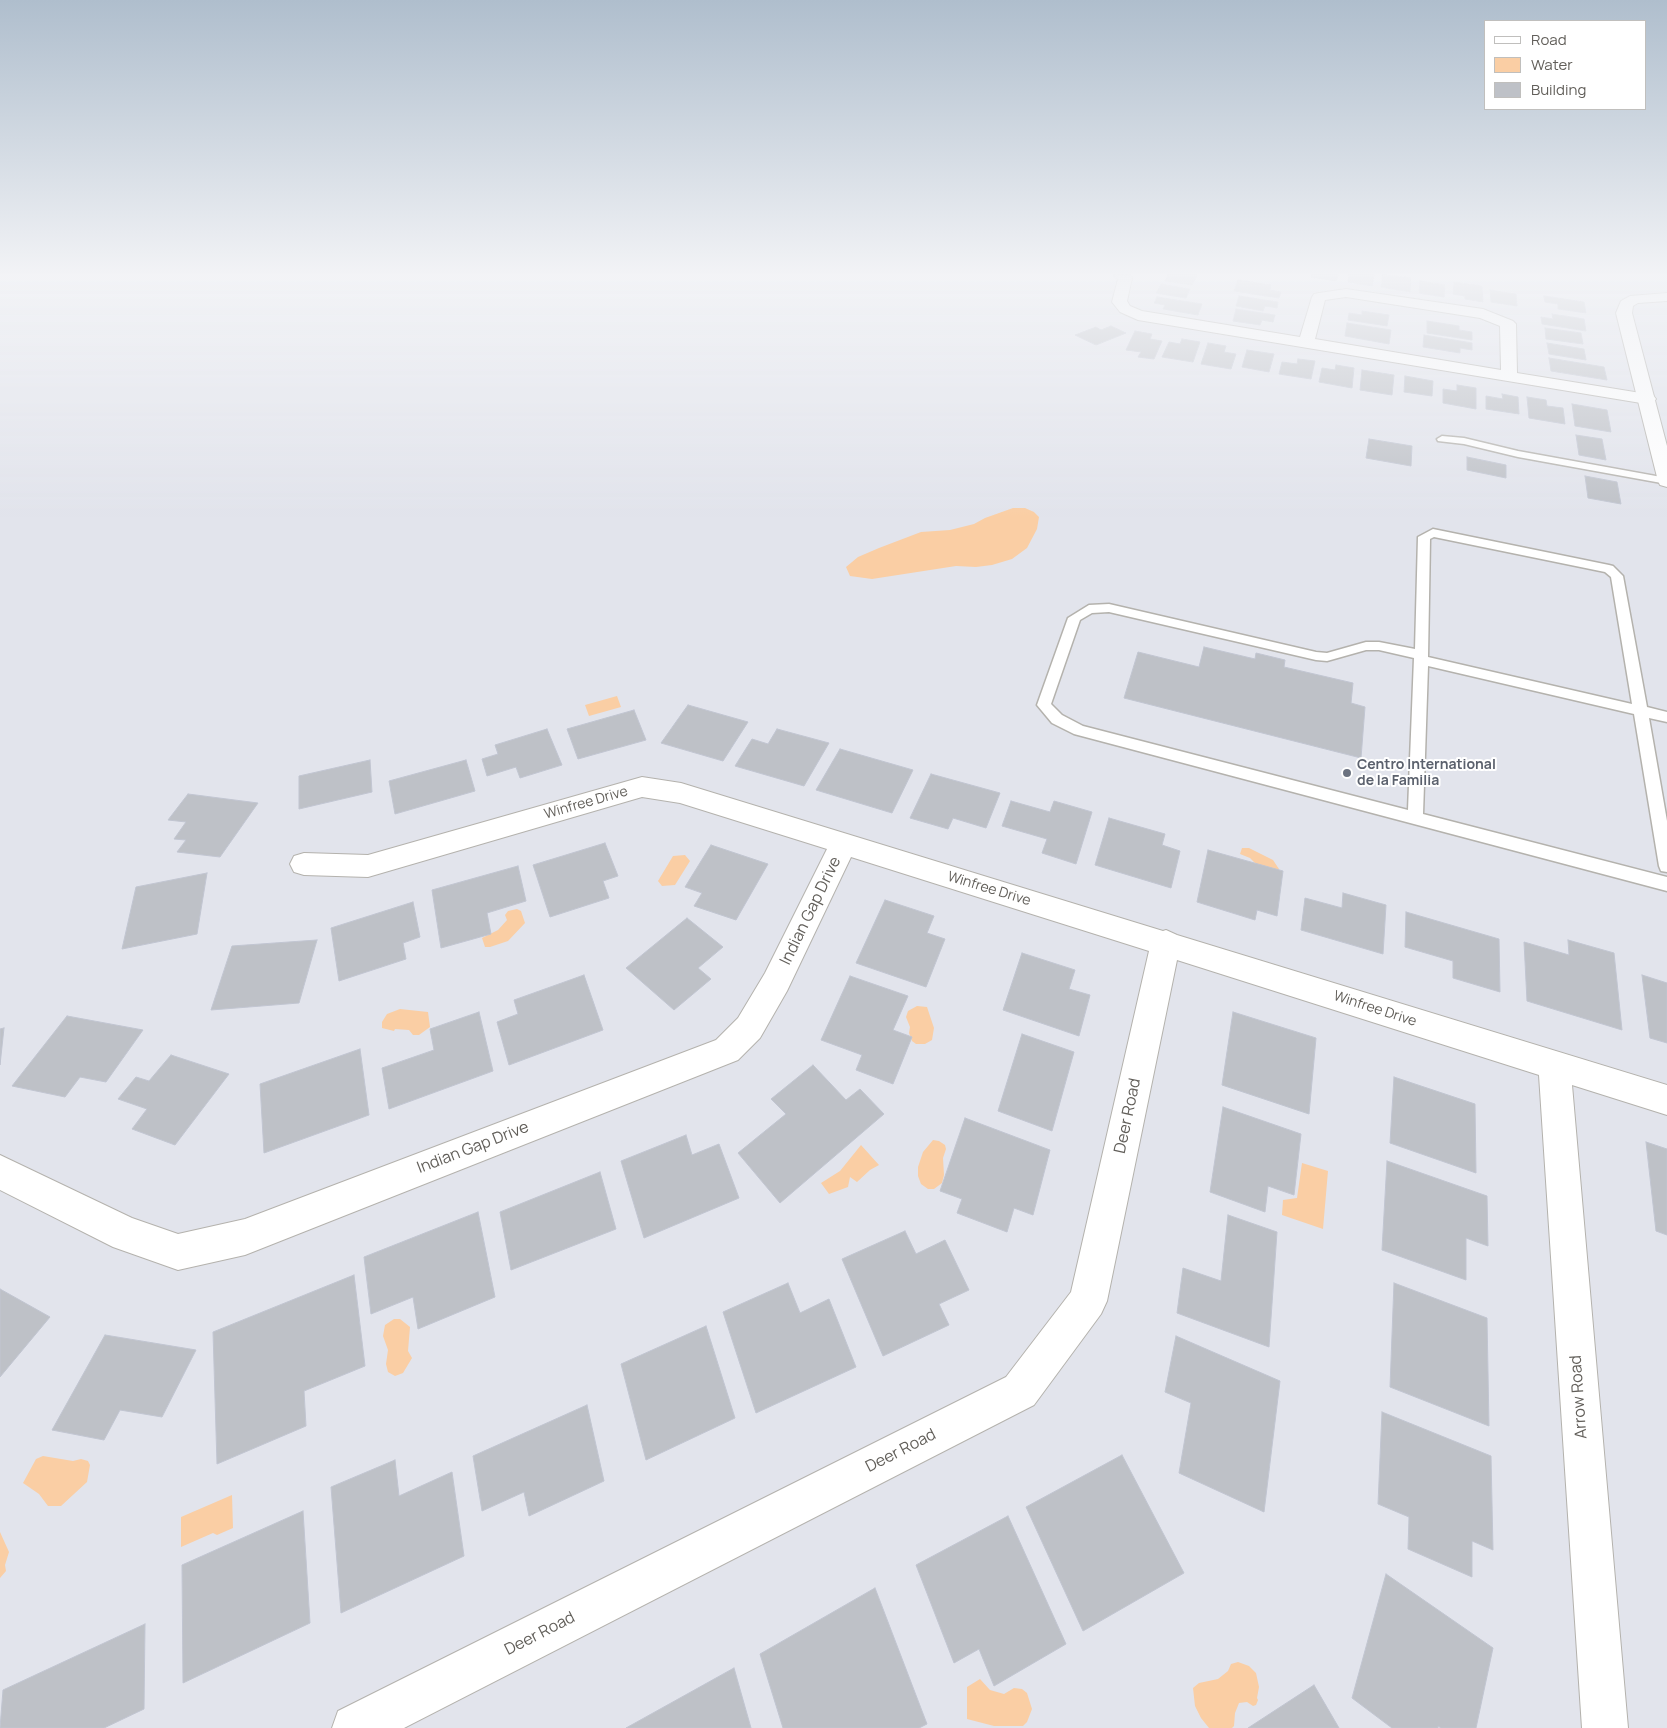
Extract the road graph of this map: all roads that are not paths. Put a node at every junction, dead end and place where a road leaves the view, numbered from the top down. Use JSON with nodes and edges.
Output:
{"nodes":[{"id":1,"x":1387,"y":356,"type":"edge"},
{"id":2,"x":1509,"y":356,"type":"edge"},
{"id":3,"x":1635,"y":356,"type":"edge"},
{"id":4,"x":1509,"y":376,"type":"junction"},
{"id":5,"x":1647,"y":399,"type":"junction"},
{"id":6,"x":1442,"y":439,"type":"dead end"},
{"id":7,"x":1667,"y":481,"type":"edge"},
{"id":8,"x":1421,"y":658,"type":"junction"},
{"id":9,"x":1640,"y":711,"type":"junction"},
{"id":10,"x":1667,"y":717,"type":"edge"},
{"id":11,"x":1415,"y":818,"type":"junction"},
{"id":12,"x":844,"y":845,"type":"junction"},
{"id":13,"x":304,"y":864,"type":"dead end"},
{"id":14,"x":1667,"y":866,"type":"edge"},
{"id":15,"x":1667,"y":884,"type":"edge"},
{"id":16,"x":1166,"y":942,"type":"junction"},
{"id":17,"x":1554,"y":1066,"type":"junction"},
{"id":18,"x":1667,"y":1100,"type":"edge"},
{"id":19,"x":0,"y":1172,"type":"edge"},
{"id":20,"x":354,"y":1728,"type":"edge"},
{"id":21,"x":1605,"y":1728,"type":"edge"}],
"edges":[{"from":1,"to":4,"type":"street"},
{"from":2,"to":4,"type":"street"},
{"from":3,"to":5,"type":"street"},
{"from":4,"to":5,"type":"street"},
{"from":5,"to":7,"type":"street"},
{"from":6,"to":7,"type":"lane"},
{"from":8,"to":9,"type":"lane"},
{"from":8,"to":9,"type":"lane"},
{"from":8,"to":11,"type":"lane"},
{"from":8,"to":11,"type":"lane"},
{"from":9,"to":10,"type":"lane"},
{"from":9,"to":14,"type":"lane"},
{"from":11,"to":15,"type":"lane"},
{"from":12,"to":13,"type":"street","name":"Winfree Drive"},
{"from":12,"to":16,"type":"street","name":"Winfree Drive"},
{"from":12,"to":19,"type":"street","name":"Indian Gap Drive"},
{"from":16,"to":17,"type":"street","name":"Winfree Drive"},
{"from":16,"to":20,"type":"street","name":"Deer Road"},
{"from":17,"to":18,"type":"street","name":"Winfree Drive"},
{"from":17,"to":21,"type":"street","name":"Arrow Road"}]}
